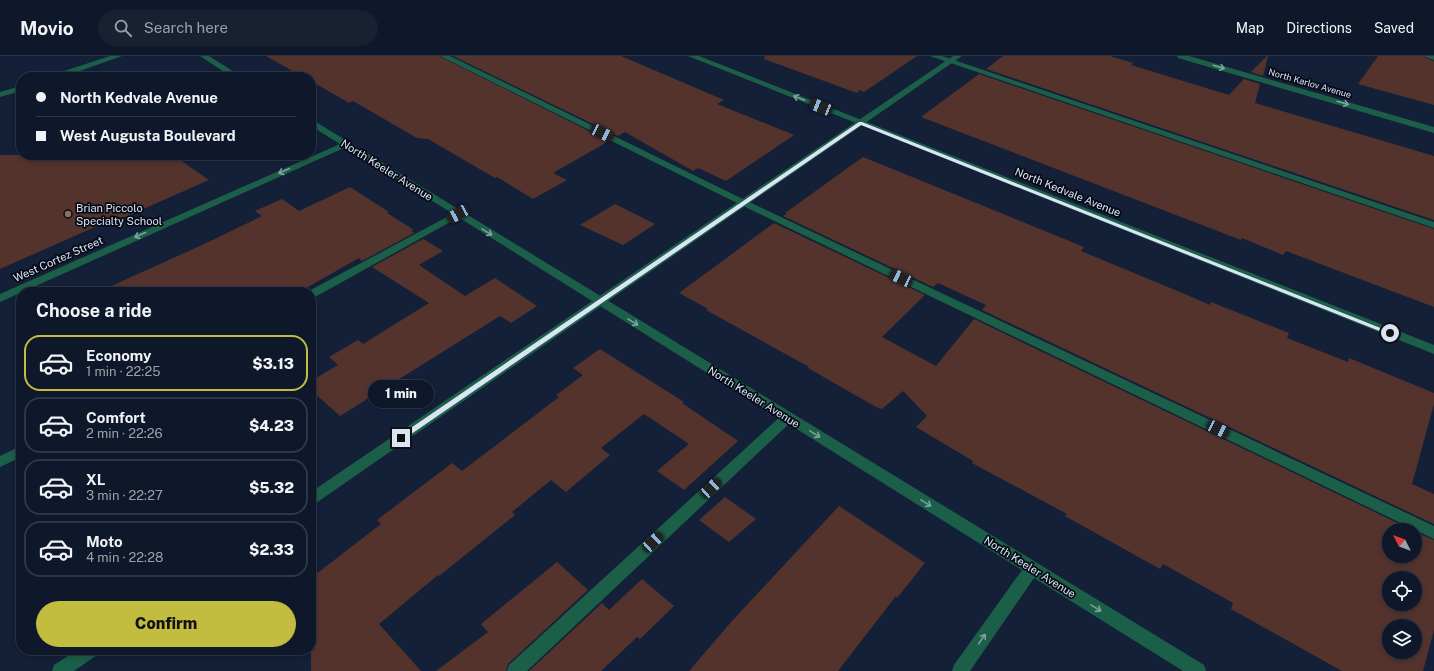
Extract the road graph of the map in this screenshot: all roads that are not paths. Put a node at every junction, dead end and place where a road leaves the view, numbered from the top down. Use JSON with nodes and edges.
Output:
{"nodes":[{"id":1,"x":118,"y":56,"type":"edge"},
{"id":2,"x":204,"y":56,"type":"edge"},
{"id":3,"x":444,"y":56,"type":"edge"},
{"id":4,"x":692,"y":56,"type":"edge"},
{"id":5,"x":934,"y":56,"type":"edge"},
{"id":6,"x":958,"y":56,"type":"edge"},
{"id":7,"x":1181,"y":56,"type":"edge"},
{"id":8,"x":1427,"y":56,"type":"edge"},
{"id":9,"x":1434,"y":58,"type":"edge"},
{"id":10,"x":950,"y":62,"type":"junction"},
{"id":11,"x":70,"y":72,"type":"edge"},
{"id":12,"x":230,"y":72,"type":"edge"},
{"id":13,"x":16,"y":90,"type":"edge"},
{"id":14,"x":0,"y":95,"type":"edge"},
{"id":15,"x":861,"y":123,"type":"junction"},
{"id":16,"x":316,"y":125,"type":"edge"},
{"id":17,"x":1434,"y":130,"type":"edge"},
{"id":18,"x":346,"y":144,"type":"junction"},
{"id":19,"x":316,"y":157,"type":"edge"},
{"id":20,"x":310,"y":160,"type":"edge"},
{"id":21,"x":744,"y":203,"type":"junction"},
{"id":22,"x":458,"y":214,"type":"junction"},
{"id":23,"x":1434,"y":225,"type":"edge"},
{"id":24,"x":25,"y":287,"type":"edge"},
{"id":25,"x":16,"y":291,"type":"edge"},
{"id":26,"x":316,"y":291,"type":"edge"},
{"id":27,"x":0,"y":298,"type":"edge"},
{"id":28,"x":600,"y":301,"type":"junction"},
{"id":29,"x":1434,"y":350,"type":"edge"},
{"id":30,"x":788,"y":417,"type":"junction"},
{"id":31,"x":16,"y":454,"type":"edge"},
{"id":32,"x":0,"y":462,"type":"edge"},
{"id":33,"x":316,"y":496,"type":"edge"},
{"id":34,"x":1434,"y":533,"type":"edge"},
{"id":35,"x":1032,"y":568,"type":"junction"},
{"id":36,"x":84,"y":655,"type":"edge"},
{"id":37,"x":60,"y":671,"type":"edge"},
{"id":38,"x":515,"y":671,"type":"edge"},
{"id":39,"x":960,"y":671,"type":"edge"},
{"id":40,"x":1198,"y":671,"type":"edge"}],
"edges":[{"from":1,"to":11,"type":"street"},
{"from":2,"to":12,"type":"street"},
{"from":3,"to":21,"type":"street"},
{"from":15,"to":4,"type":"street","name":"North Kedvale Avenue","one_way":true},
{"from":5,"to":10,"type":"street"},
{"from":6,"to":10,"type":"street"},
{"from":7,"to":17,"type":"street","name":"North Karlov Avenue","one_way":true},
{"from":8,"to":9,"type":"street"},
{"from":10,"to":15,"type":"street"},
{"from":10,"to":23,"type":"street"},
{"from":13,"to":14,"type":"street"},
{"from":15,"to":21,"type":"street"},
{"from":15,"to":29,"type":"street","name":"North Kedvale Avenue"},
{"from":16,"to":18,"type":"street","name":"North Keeler Avenue"},
{"from":18,"to":19,"type":"street","name":"West Cortez Street","one_way":true},
{"from":18,"to":22,"type":"street","name":"North Keeler Avenue"},
{"from":20,"to":24,"type":"street","name":"West Cortez Street","one_way":true},
{"from":21,"to":28,"type":"street"},
{"from":21,"to":34,"type":"street"},
{"from":22,"to":26,"type":"street"},
{"from":22,"to":28,"type":"street","name":"North Keeler Avenue","one_way":true},
{"from":25,"to":27,"type":"street","name":"West Cortez Street","one_way":true},
{"from":28,"to":30,"type":"street","name":"North Keeler Avenue","one_way":true},
{"from":28,"to":33,"type":"street"},
{"from":30,"to":35,"type":"street","name":"North Keeler Avenue","one_way":true},
{"from":30,"to":38,"type":"street"},
{"from":31,"to":32,"type":"street"},
{"from":39,"to":35,"type":"street","one_way":true},
{"from":35,"to":40,"type":"street","name":"North Keeler Avenue","one_way":true},
{"from":36,"to":37,"type":"street"}]}
